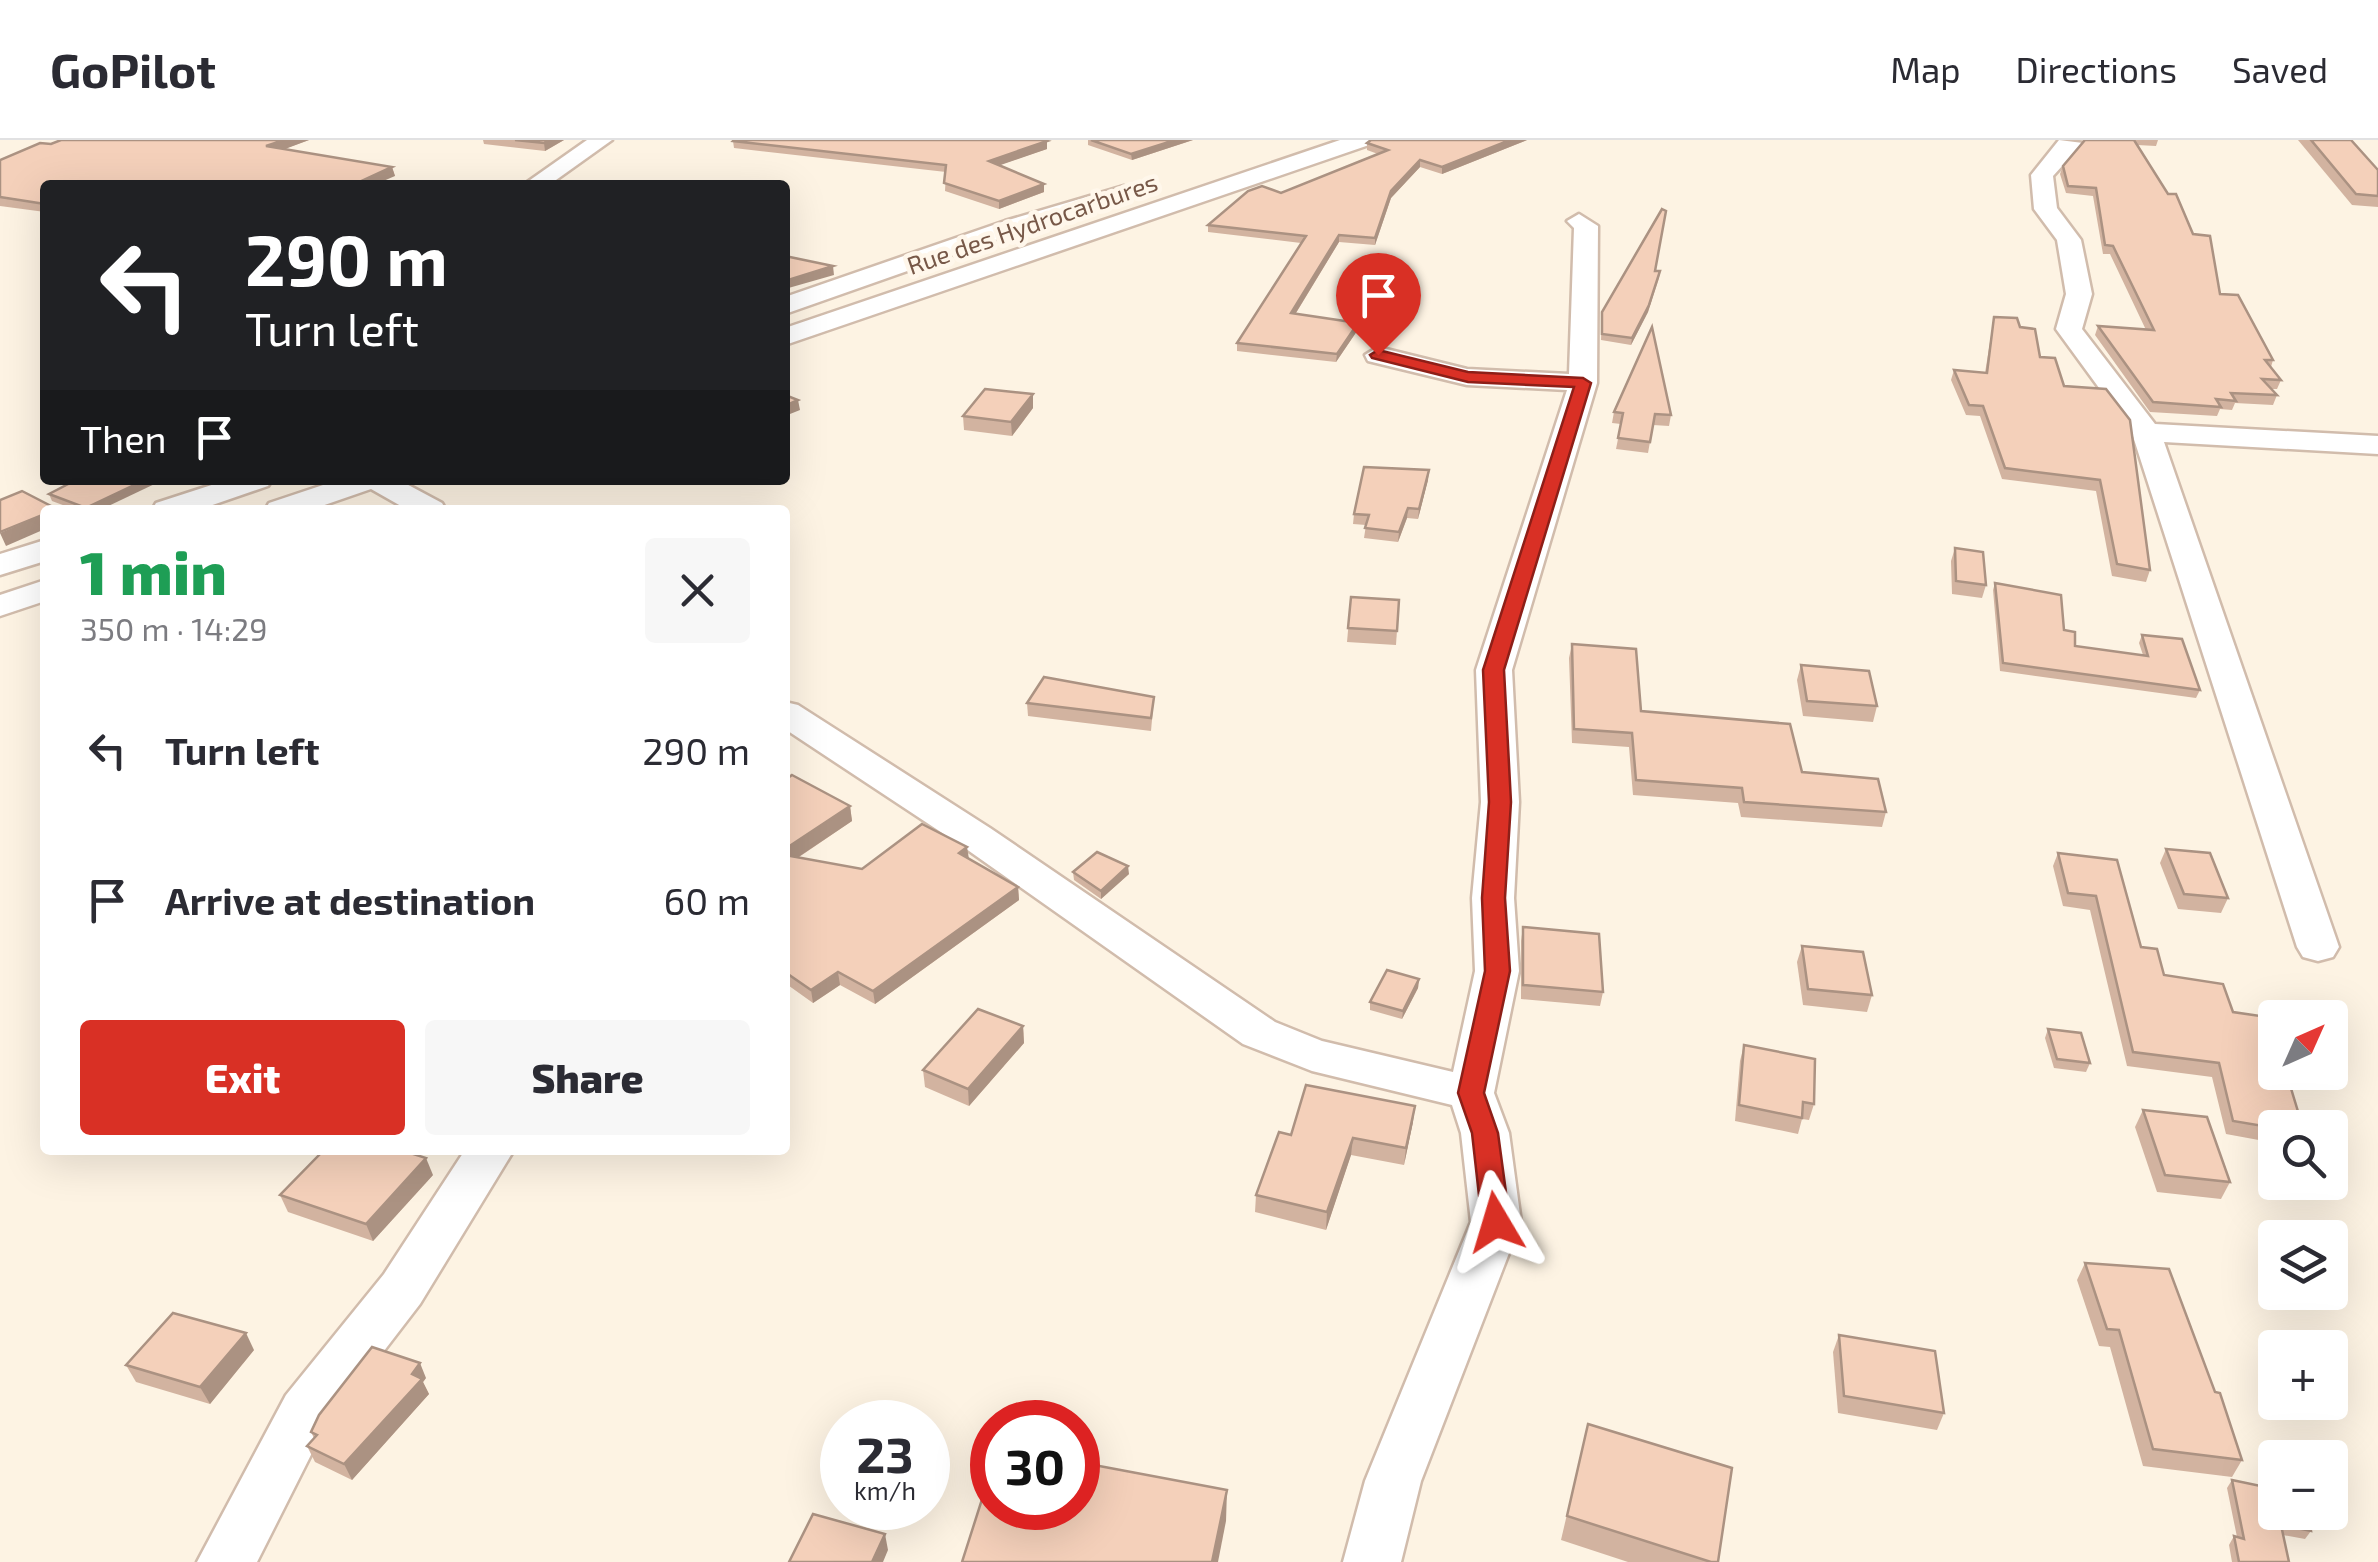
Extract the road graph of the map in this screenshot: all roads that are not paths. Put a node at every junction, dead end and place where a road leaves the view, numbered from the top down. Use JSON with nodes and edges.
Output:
{"nodes":[{"id":1,"x":601,"y":140,"type":"edge"},
{"id":2,"x":1361,"y":140,"type":"edge"},
{"id":3,"x":2070,"y":140,"type":"edge"},
{"id":4,"x":541,"y":180,"type":"edge"},
{"id":5,"x":1144,"y":186,"type":"dead end"},
{"id":6,"x":1579,"y":222,"type":"dead end"},
{"id":7,"x":790,"y":304,"type":"edge"},
{"id":8,"x":790,"y":335,"type":"edge"},
{"id":9,"x":1378,"y":355,"type":"dead end"},
{"id":10,"x":1583,"y":383,"type":"junction"},
{"id":11,"x":2146,"y":432,"type":"junction"},
{"id":12,"x":2378,"y":445,"type":"edge"},
{"id":13,"x":353,"y":485,"type":"edge"},
{"id":14,"x":386,"y":485,"type":"edge"},
{"id":15,"x":218,"y":486,"type":"edge"},
{"id":16,"x":178,"y":505,"type":"edge"},
{"id":17,"x":295,"y":505,"type":"edge"},
{"id":18,"x":422,"y":505,"type":"edge"},
{"id":19,"x":40,"y":552,"type":"edge"},
{"id":20,"x":0,"y":566,"type":"edge"},
{"id":21,"x":40,"y":592,"type":"edge"},
{"id":22,"x":0,"y":606,"type":"edge"},
{"id":23,"x":793,"y":731,"type":"edge"},
{"id":24,"x":2318,"y":947,"type":"dead end"},
{"id":25,"x":1471,"y":1093,"type":"junction"},
{"id":26,"x":487,"y":1155,"type":"edge"},
{"id":27,"x":226,"y":1562,"type":"edge"},
{"id":28,"x":1372,"y":1562,"type":"edge"}],
"edges":[{"from":1,"to":4,"type":"street"},
{"from":2,"to":8,"type":"street"},
{"from":3,"to":11,"type":"street"},
{"from":5,"to":7,"type":"street","name":"Rue des Hydrocarbures"},
{"from":6,"to":10,"type":"street"},
{"from":9,"to":10,"type":"street"},
{"from":10,"to":25,"type":"street"},
{"from":11,"to":12,"type":"street"},
{"from":11,"to":24,"type":"street"},
{"from":13,"to":17,"type":"street"},
{"from":14,"to":18,"type":"street"},
{"from":15,"to":16,"type":"street"},
{"from":19,"to":20,"type":"street"},
{"from":21,"to":22,"type":"street"},
{"from":23,"to":25,"type":"street"},
{"from":25,"to":28,"type":"street"},
{"from":26,"to":27,"type":"street"}]}
